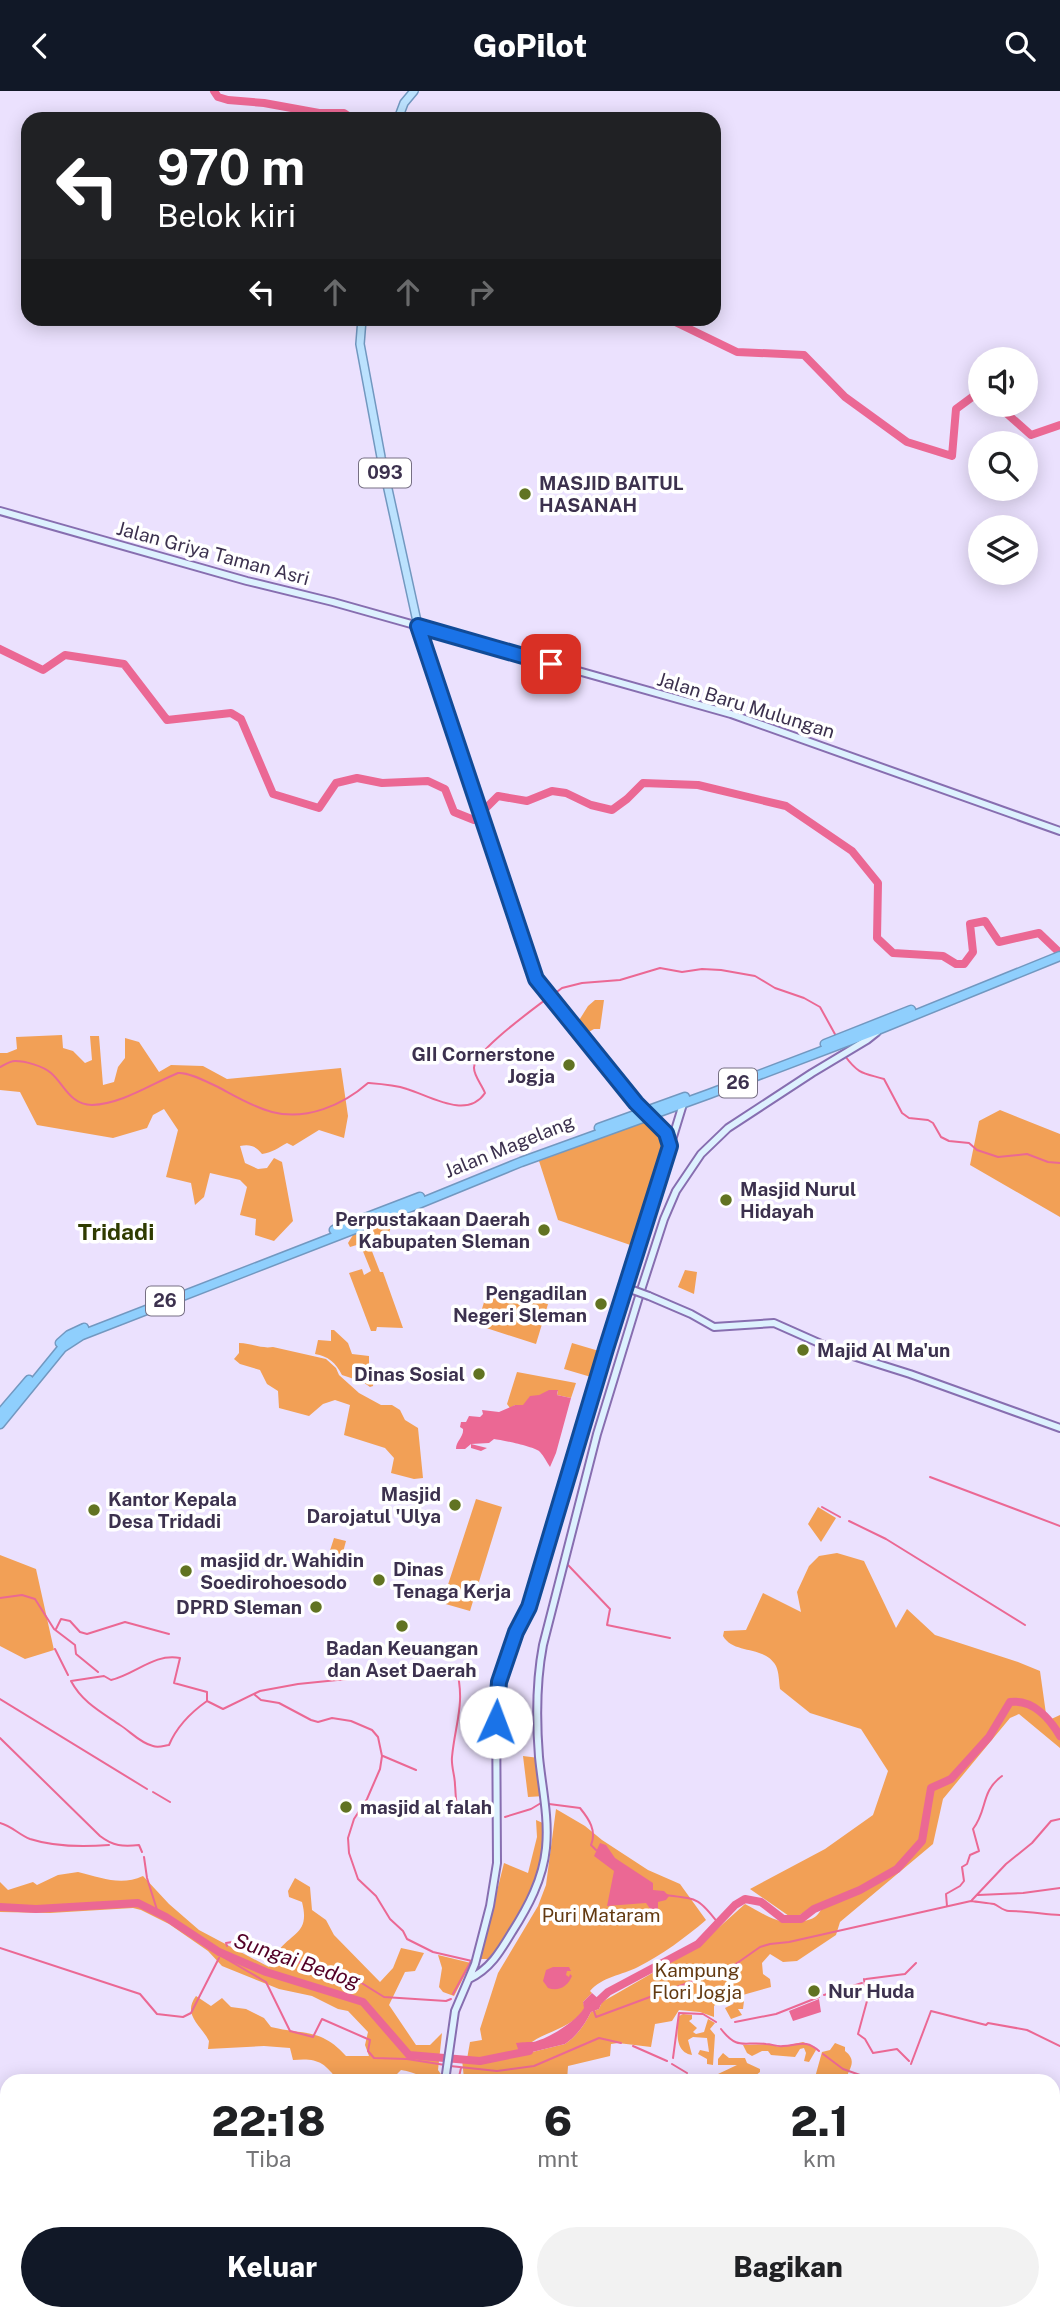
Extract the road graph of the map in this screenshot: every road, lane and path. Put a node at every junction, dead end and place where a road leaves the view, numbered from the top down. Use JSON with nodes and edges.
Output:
{"nodes":[{"id":1,"x":414,"y":91,"type":"edge"},
{"id":2,"x":401,"y":112,"type":"edge"},
{"id":3,"x":361,"y":326,"type":"edge"},
{"id":4,"x":0,"y":511,"type":"edge"},
{"id":5,"x":418,"y":626,"type":"junction"},
{"id":6,"x":1060,"y":831,"type":"edge"},
{"id":7,"x":1060,"y":954,"type":"edge"},
{"id":8,"x":879,"y":1026,"type":"junction"},
{"id":9,"x":826,"y":1046,"type":"junction"},
{"id":10,"x":805,"y":1057,"type":"junction"},
{"id":11,"x":812,"y":1073,"type":"junction"},
{"id":12,"x":683,"y":1104,"type":"junction"},
{"id":13,"x":646,"y":1114,"type":"junction"},
{"id":14,"x":670,"y":1142,"type":"junction"},
{"id":15,"x":362,"y":1223,"type":"junction"},
{"id":16,"x":628,"y":1289,"type":"junction"},
{"id":17,"x":0,"y":1415,"type":"edge"},
{"id":18,"x":0,"y":1424,"type":"edge"},
{"id":19,"x":1060,"y":1428,"type":"edge"},
{"id":20,"x":582,"y":1429,"type":"junction"},
{"id":21,"x":597,"y":1434,"type":"junction"},
{"id":22,"x":469,"y":1979,"type":"junction"},
{"id":23,"x":445,"y":2074,"type":"edge"}],
"edges":[{"from":1,"to":2,"type":"main road"},
{"from":3,"to":5,"type":"main road","number":"093"},
{"from":4,"to":5,"type":"main road","name":"Jalan Griya Taman Asri"},
{"from":5,"to":6,"type":"main road","name":"Jalan Baru Mulungan"},
{"from":5,"to":13,"type":"main road","number":"093"},
{"from":7,"to":8,"type":"highway","name":"Jalan Magelang","number":"26"},
{"from":8,"to":9,"type":"highway","name":"Jalan Magelang","number":"26"},
{"from":8,"to":11,"type":"main road","name":"Jalan Magelang"},
{"from":9,"to":10,"type":"highway","name":"Jalan Magelang","number":"26"},
{"from":9,"to":13,"type":"highway","name":"Jalan Magelang","number":"26"},
{"from":10,"to":11,"type":"main road"},
{"from":10,"to":12,"type":"highway","name":"Jalan Magelang","number":"26"},
{"from":11,"to":21,"type":"main road","name":"Jalan Magelang"},
{"from":12,"to":13,"type":"highway","name":"Jalan Magelang","number":"26"},
{"from":12,"to":14,"type":"main road"},
{"from":13,"to":14,"type":"main road"},
{"from":13,"to":15,"type":"highway","name":"Jalan Magelang","number":"26"},
{"from":14,"to":16,"type":"main road"},
{"from":15,"to":17,"type":"highway","name":"Jalan Magelang","number":"26"},
{"from":15,"to":18,"type":"highway","name":"Jalan Magelang","number":"26"},
{"from":16,"to":19,"type":"main road","bridge":true},
{"from":16,"to":20,"type":"main road"},
{"from":20,"to":21,"type":"main road"},
{"from":20,"to":22,"type":"main road"},
{"from":21,"to":22,"type":"main road","name":"Jalan Magelang"},
{"from":22,"to":23,"type":"main road"}]}
